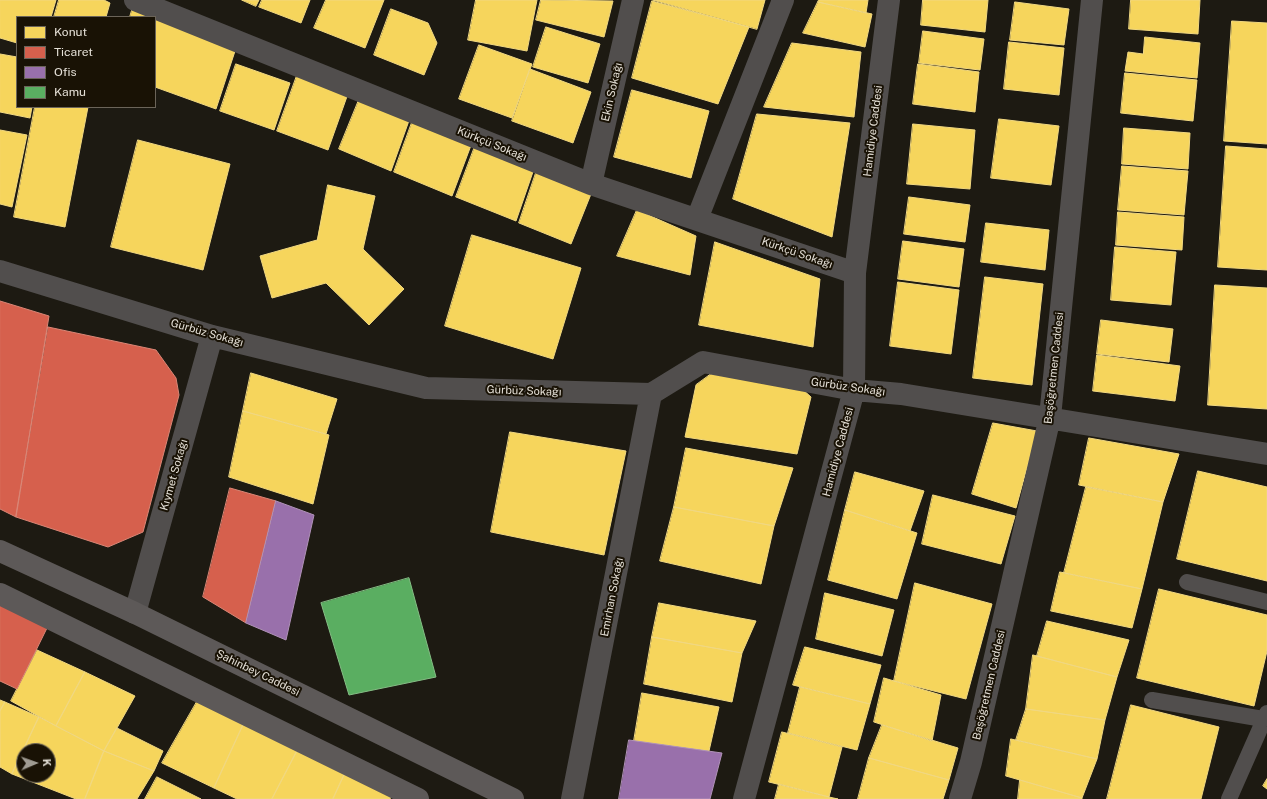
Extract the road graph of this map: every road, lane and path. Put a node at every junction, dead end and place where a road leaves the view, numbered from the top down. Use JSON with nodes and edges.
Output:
{"nodes":[{"id":1,"x":135,"y":0,"type":"edge"},
{"id":2,"x":633,"y":0,"type":"edge"},
{"id":3,"x":783,"y":0,"type":"edge"},
{"id":4,"x":889,"y":0,"type":"edge"},
{"id":5,"x":1092,"y":0,"type":"edge"},
{"id":6,"x":591,"y":184,"type":"junction"},
{"id":7,"x":697,"y":220,"type":"junction"},
{"id":8,"x":0,"y":271,"type":"edge"},
{"id":9,"x":855,"y":273,"type":"junction"},
{"id":10,"x":212,"y":336,"type":"junction"},
{"id":11,"x":854,"y":390,"type":"junction"},
{"id":12,"x":651,"y":394,"type":"junction"},
{"id":13,"x":1050,"y":417,"type":"junction"},
{"id":14,"x":1267,"y":454,"type":"edge"},
{"id":15,"x":0,"y":551,"type":"edge"},
{"id":16,"x":1187,"y":582,"type":"dead end"},
{"id":17,"x":0,"y":594,"type":"edge"},
{"id":18,"x":1267,"y":602,"type":"edge"},
{"id":19,"x":135,"y":613,"type":"junction"},
{"id":20,"x":1152,"y":700,"type":"dead end"},
{"id":21,"x":1266,"y":716,"type":"edge"},
{"id":22,"x":1231,"y":798,"type":"edge"},
{"id":23,"x":418,"y":799,"type":"edge"},
{"id":24,"x":513,"y":799,"type":"edge"},
{"id":25,"x":572,"y":799,"type":"edge"},
{"id":26,"x":744,"y":799,"type":"edge"},
{"id":27,"x":960,"y":799,"type":"edge"}],
"edges":[{"from":1,"to":6,"type":"street","name":"Kürkçü Sokağı"},
{"from":2,"to":6,"type":"street","name":"Ekin Sokağı"},
{"from":3,"to":7,"type":"street"},
{"from":4,"to":9,"type":"street","name":"Hamidiye Caddesi"},
{"from":5,"to":13,"type":"street","name":"Başöğretmen Caddesi"},
{"from":6,"to":7,"type":"street","name":"Kürkçü Sokağı"},
{"from":7,"to":9,"type":"street","name":"Kürkçü Sokağı"},
{"from":8,"to":10,"type":"street","name":"Gürbüz Sokağı"},
{"from":9,"to":11,"type":"street","name":"Hamidiye Caddesi"},
{"from":10,"to":12,"type":"street","name":"Gürbüz Sokağı"},
{"from":10,"to":19,"type":"street","name":"Kıymet Sokağı"},
{"from":11,"to":12,"type":"street","name":"Gürbüz Sokağı"},
{"from":11,"to":13,"type":"street","name":"Gürbüz Sokağı"},
{"from":11,"to":26,"type":"street","name":"Hamidiye Caddesi"},
{"from":12,"to":25,"type":"street","name":"Emirhan Sokağı"},
{"from":13,"to":14,"type":"street","name":"Gürbüz Sokağı"},
{"from":13,"to":27,"type":"street","name":"Başöğretmen Caddesi"},
{"from":15,"to":19,"type":"main road","name":"Şahinbey Caddesi"},
{"from":16,"to":18,"type":"lane"},
{"from":17,"to":23,"type":"main road"},
{"from":19,"to":24,"type":"main road","name":"Şahinbey Caddesi"},
{"from":20,"to":21,"type":"lane"},
{"from":21,"to":22,"type":"lane"}]}
